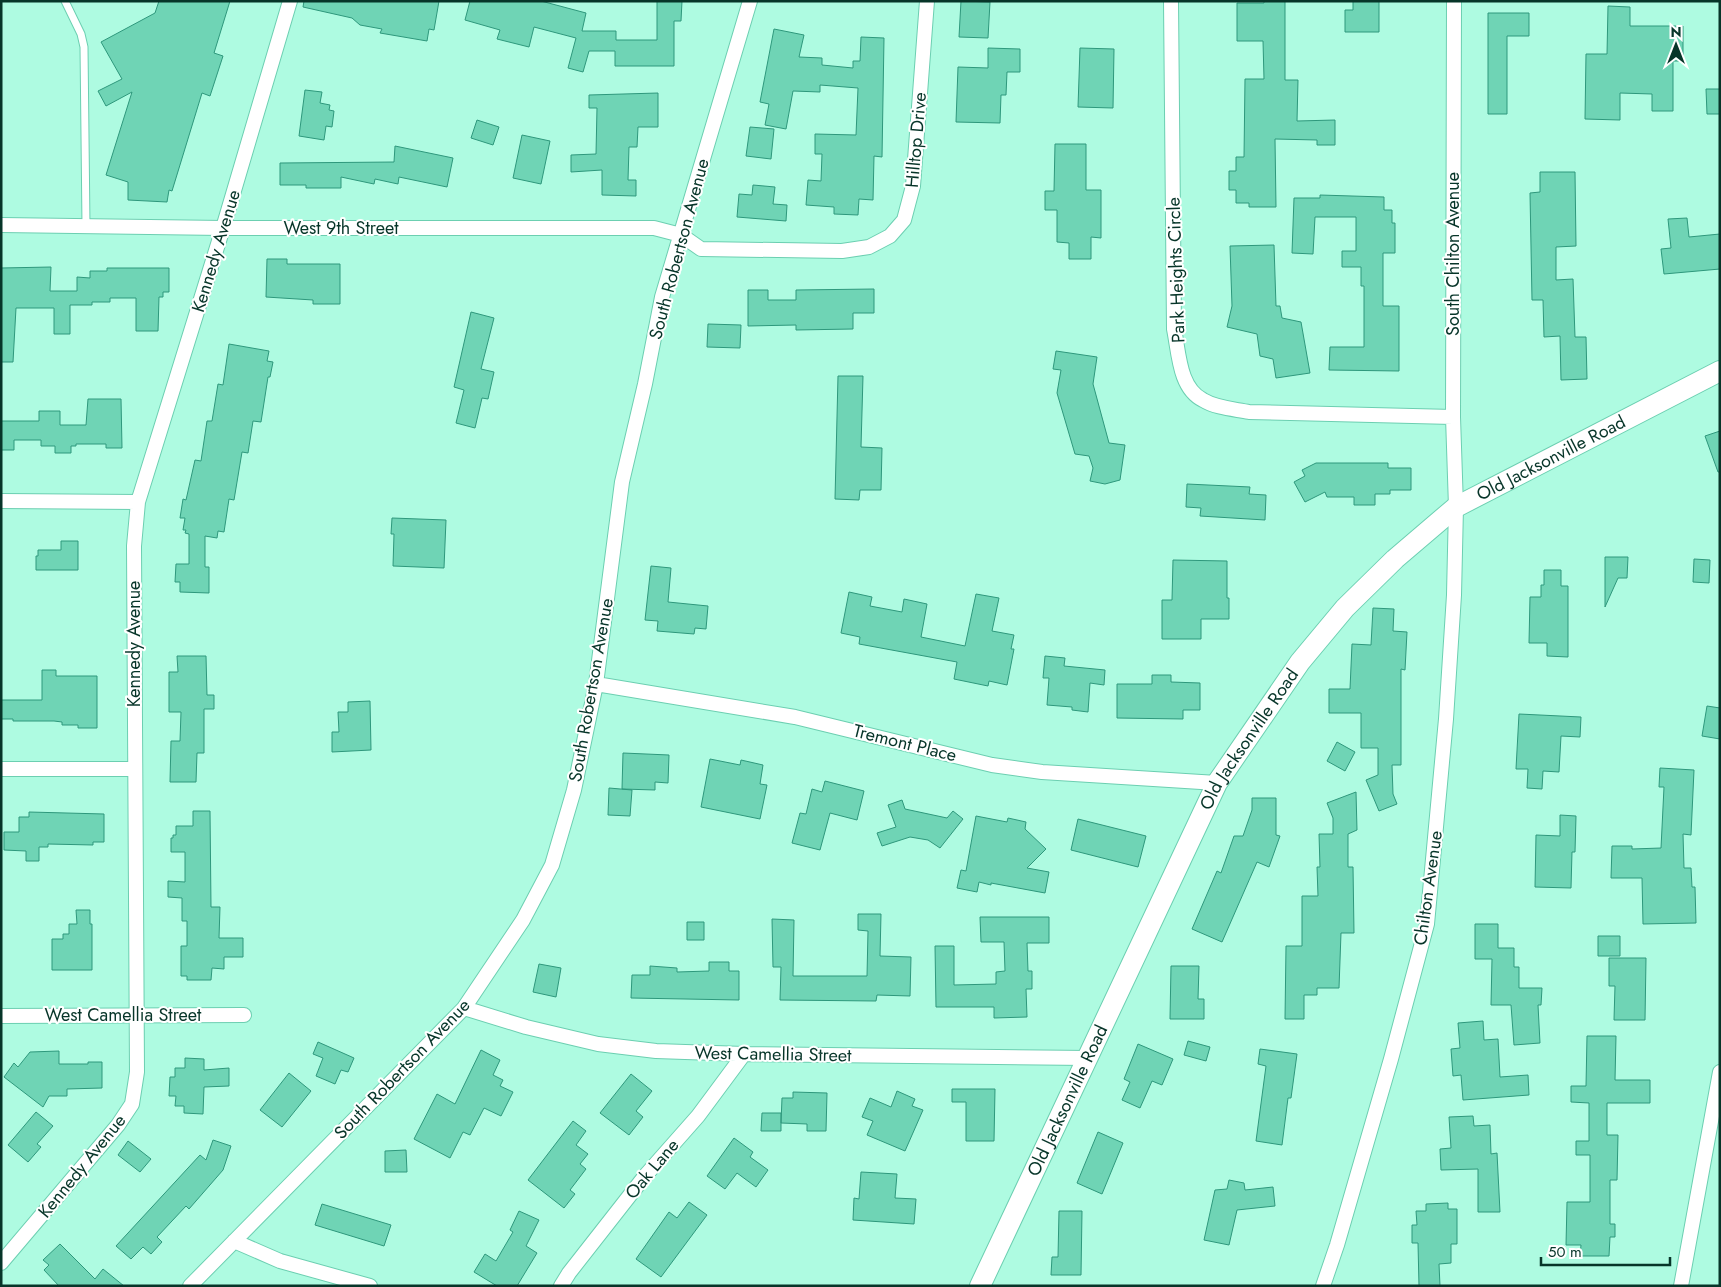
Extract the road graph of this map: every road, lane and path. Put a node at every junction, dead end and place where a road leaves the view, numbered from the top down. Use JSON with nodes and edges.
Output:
{"nodes":[{"id":1,"x":65,"y":1,"type":"edge"},
{"id":2,"x":290,"y":1,"type":"edge"},
{"id":3,"x":750,"y":1,"type":"edge"},
{"id":4,"x":927,"y":1,"type":"edge"},
{"id":5,"x":1171,"y":1,"type":"edge"},
{"id":6,"x":1454,"y":1,"type":"edge"},
{"id":7,"x":1,"y":225,"type":"edge"},
{"id":8,"x":86,"y":226,"type":"junction"},
{"id":9,"x":223,"y":228,"type":"junction"},
{"id":10,"x":681,"y":235,"type":"junction"},
{"id":11,"x":1720,"y":371,"type":"edge"},
{"id":12,"x":1452,"y":417,"type":"junction"},
{"id":13,"x":1,"y":501,"type":"edge"},
{"id":14,"x":138,"y":502,"type":"junction"},
{"id":15,"x":1456,"y":507,"type":"junction"},
{"id":16,"x":596,"y":684,"type":"junction"},
{"id":17,"x":1,"y":769,"type":"edge"},
{"id":18,"x":134,"y":769,"type":"junction"},
{"id":19,"x":1217,"y":783,"type":"junction"},
{"id":20,"x":464,"y":1008,"type":"junction"},
{"id":21,"x":136,"y":1015,"type":"junction"},
{"id":22,"x":244,"y":1015,"type":"dead end"},
{"id":23,"x":1,"y":1016,"type":"edge"},
{"id":24,"x":744,"y":1054,"type":"junction"},
{"id":25,"x":1088,"y":1058,"type":"junction"},
{"id":26,"x":1720,"y":1072,"type":"edge"},
{"id":27,"x":234,"y":1241,"type":"junction"},
{"id":28,"x":1,"y":1263,"type":"edge"},
{"id":29,"x":190,"y":1286,"type":"edge"},
{"id":30,"x":370,"y":1286,"type":"edge"},
{"id":31,"x":561,"y":1286,"type":"edge"},
{"id":32,"x":980,"y":1286,"type":"edge"},
{"id":33,"x":1323,"y":1286,"type":"edge"},
{"id":34,"x":1681,"y":1286,"type":"edge"}],
"edges":[{"from":1,"to":8,"type":"lane"},
{"from":2,"to":9,"type":"street","name":"Kennedy Avenue"},
{"from":3,"to":10,"type":"street","name":"South Robertson Avenue"},
{"from":4,"to":10,"type":"street","name":"Hilltop Drive"},
{"from":5,"to":12,"type":"street","name":"Park Heights Circle"},
{"from":6,"to":12,"type":"street","name":"South Chilton Avenue"},
{"from":7,"to":8,"type":"street","name":"West 9th Street"},
{"from":8,"to":9,"type":"street","name":"West 9th Street"},
{"from":9,"to":10,"type":"street","name":"West 9th Street"},
{"from":9,"to":14,"type":"street","name":"Kennedy Avenue"},
{"from":10,"to":16,"type":"street","name":"South Robertson Avenue"},
{"from":11,"to":15,"type":"main road","name":"Old Jacksonville Road"},
{"from":12,"to":15,"type":"street","name":"South Chilton Avenue"},
{"from":13,"to":14,"type":"street"},
{"from":14,"to":18,"type":"street","name":"Kennedy Avenue"},
{"from":15,"to":19,"type":"main road","name":"Old Jacksonville Road"},
{"from":15,"to":33,"type":"street","name":"Chilton Avenue"},
{"from":16,"to":19,"type":"street","name":"Tremont Place"},
{"from":16,"to":20,"type":"street","name":"South Robertson Avenue"},
{"from":17,"to":18,"type":"street"},
{"from":18,"to":21,"type":"street","name":"Kennedy Avenue"},
{"from":19,"to":25,"type":"main road","name":"Old Jacksonville Road"},
{"from":20,"to":24,"type":"street","name":"West Camellia Street"},
{"from":20,"to":27,"type":"street","name":"South Robertson Avenue"},
{"from":21,"to":22,"type":"street","name":"West Camellia Street"},
{"from":21,"to":23,"type":"street","name":"West Camellia Street"},
{"from":21,"to":28,"type":"street","name":"Kennedy Avenue"},
{"from":24,"to":25,"type":"street","name":"West Camellia Street"},
{"from":24,"to":31,"type":"street","name":"Oak Lane"},
{"from":25,"to":32,"type":"main road","name":"Old Jacksonville Road"},
{"from":26,"to":34,"type":"street"},
{"from":27,"to":29,"type":"street","name":"South Robertson Avenue"},
{"from":27,"to":30,"type":"street"}]}
